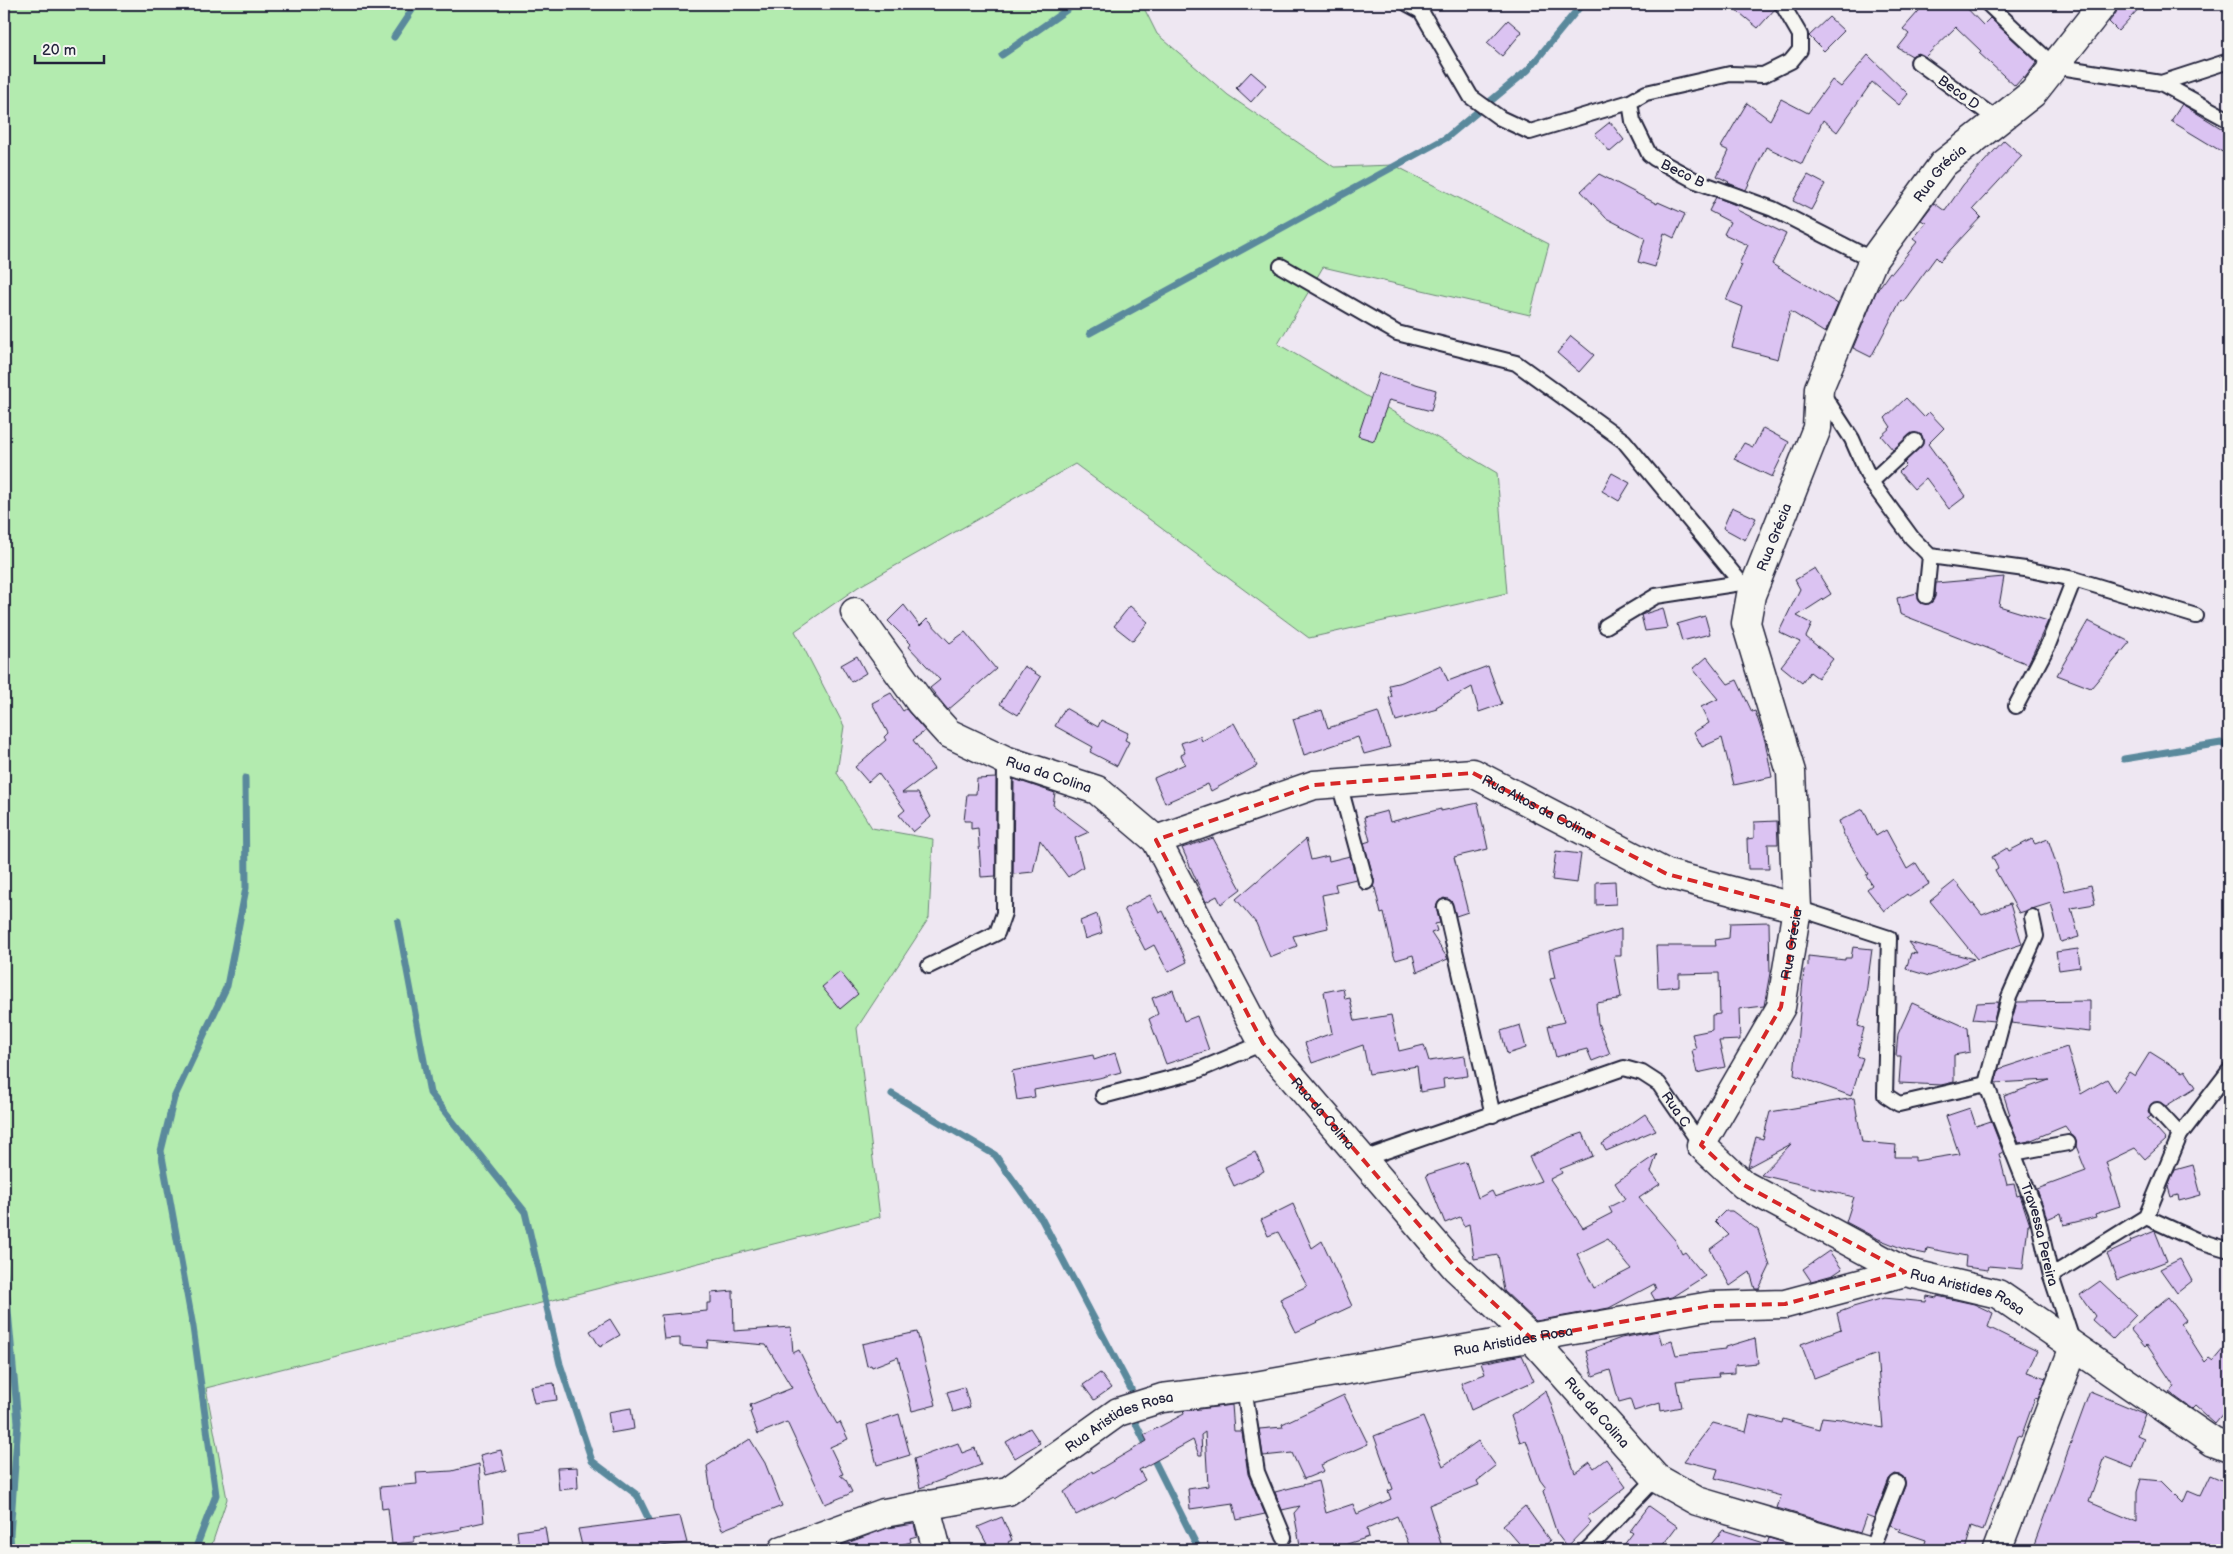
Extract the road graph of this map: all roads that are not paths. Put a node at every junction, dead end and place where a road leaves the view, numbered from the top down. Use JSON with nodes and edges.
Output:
{"nodes":[{"id":1,"x":1408,"y":4,"type":"edge"},
{"id":2,"x":1782,"y":4,"type":"edge"},
{"id":3,"x":1988,"y":4,"type":"edge"},
{"id":4,"x":2103,"y":4,"type":"edge"},
{"id":5,"x":2229,"y":61,"type":"edge"},
{"id":6,"x":1918,"y":62,"type":"dead end"},
{"id":7,"x":2054,"y":66,"type":"junction"},
{"id":8,"x":2161,"y":83,"type":"junction"},
{"id":9,"x":1630,"y":102,"type":"junction"},
{"id":10,"x":2229,"y":120,"type":"edge"},
{"id":11,"x":1999,"y":121,"type":"junction"},
{"id":12,"x":1874,"y":260,"type":"junction"},
{"id":13,"x":1282,"y":266,"type":"dead end"},
{"id":14,"x":1819,"y":388,"type":"junction"},
{"id":15,"x":1915,"y":441,"type":"dead end"},
{"id":16,"x":1871,"y":482,"type":"junction"},
{"id":17,"x":1930,"y":556,"type":"junction"},
{"id":18,"x":2074,"y":579,"type":"junction"},
{"id":19,"x":1746,"y":589,"type":"junction"},
{"id":20,"x":1926,"y":596,"type":"dead end"},
{"id":21,"x":855,"y":612,"type":"dead end"},
{"id":22,"x":2196,"y":616,"type":"dead end"},
{"id":23,"x":1606,"y":626,"type":"dead end"},
{"id":24,"x":2016,"y":706,"type":"dead end"},
{"id":25,"x":1005,"y":760,"type":"junction"},
{"id":26,"x":1339,"y":783,"type":"junction"},
{"id":27,"x":1156,"y":840,"type":"junction"},
{"id":28,"x":1366,"y":882,"type":"dead end"},
{"id":29,"x":1445,"y":907,"type":"dead end"},
{"id":30,"x":1798,"y":908,"type":"junction"},
{"id":31,"x":2032,"y":917,"type":"dead end"},
{"id":32,"x":929,"y":966,"type":"dead end"},
{"id":33,"x":1263,"y":1043,"type":"junction"},
{"id":34,"x":2229,"y":1072,"type":"edge"},
{"id":35,"x":1986,"y":1084,"type":"junction"},
{"id":36,"x":1103,"y":1096,"type":"dead end"},
{"id":37,"x":2157,"y":1110,"type":"dead end"},
{"id":38,"x":1493,"y":1116,"type":"junction"},
{"id":39,"x":2180,"y":1135,"type":"junction"},
{"id":40,"x":2068,"y":1142,"type":"dead end"},
{"id":41,"x":1701,"y":1145,"type":"junction"},
{"id":42,"x":2014,"y":1153,"type":"junction"},
{"id":43,"x":1363,"y":1159,"type":"junction"},
{"id":44,"x":2146,"y":1217,"type":"junction"},
{"id":45,"x":2229,"y":1250,"type":"edge"},
{"id":46,"x":1905,"y":1272,"type":"junction"},
{"id":47,"x":2050,"y":1276,"type":"junction"},
{"id":48,"x":1531,"y":1338,"type":"junction"},
{"id":49,"x":2074,"y":1347,"type":"junction"},
{"id":50,"x":1244,"y":1388,"type":"junction"},
{"id":51,"x":2229,"y":1448,"type":"edge"},
{"id":52,"x":1656,"y":1478,"type":"junction"},
{"id":53,"x":1897,"y":1483,"type":"dead end"},
{"id":54,"x":925,"y":1504,"type":"junction"},
{"id":55,"x":1284,"y":1537,"type":"dead end"},
{"id":56,"x":782,"y":1550,"type":"edge"},
{"id":57,"x":936,"y":1550,"type":"edge"},
{"id":58,"x":1587,"y":1550,"type":"edge"},
{"id":59,"x":1862,"y":1550,"type":"edge"},
{"id":60,"x":1871,"y":1550,"type":"edge"},
{"id":61,"x":1997,"y":1550,"type":"edge"}],
"edges":[{"from":1,"to":9,"type":"lane"},
{"from":2,"to":9,"type":"lane"},
{"from":3,"to":7,"type":"lane"},
{"from":4,"to":7,"type":"street","name":"Rua Grécia"},
{"from":5,"to":8,"type":"lane"},
{"from":6,"to":11,"type":"lane","name":"Beco D"},
{"from":7,"to":8,"type":"lane"},
{"from":7,"to":11,"type":"street","name":"Rua Grécia"},
{"from":8,"to":10,"type":"lane"},
{"from":9,"to":12,"type":"lane","name":"Beco B"},
{"from":11,"to":12,"type":"street","name":"Rua Grécia"},
{"from":12,"to":14,"type":"street","name":"Rua Grécia"},
{"from":13,"to":19,"type":"lane"},
{"from":14,"to":16,"type":"lane"},
{"from":14,"to":19,"type":"street","name":"Rua Grécia"},
{"from":15,"to":16,"type":"lane"},
{"from":16,"to":17,"type":"lane"},
{"from":17,"to":18,"type":"lane"},
{"from":17,"to":20,"type":"lane"},
{"from":18,"to":22,"type":"lane"},
{"from":18,"to":24,"type":"lane"},
{"from":19,"to":23,"type":"lane"},
{"from":19,"to":30,"type":"street","name":"Rua Grécia"},
{"from":21,"to":25,"type":"street","name":"Rua da Colina"},
{"from":25,"to":27,"type":"street","name":"Rua da Colina"},
{"from":25,"to":32,"type":"lane"},
{"from":26,"to":27,"type":"street","name":"Rua Altos da Colina"},
{"from":26,"to":28,"type":"lane"},
{"from":26,"to":30,"type":"street","name":"Rua Altos da Colina"},
{"from":27,"to":33,"type":"street","name":"Rua da Colina"},
{"from":29,"to":38,"type":"lane"},
{"from":30,"to":35,"type":"lane"},
{"from":30,"to":41,"type":"street","name":"Rua Grécia"},
{"from":31,"to":35,"type":"lane"},
{"from":33,"to":36,"type":"lane"},
{"from":33,"to":43,"type":"street","name":"Rua da Colina"},
{"from":34,"to":39,"type":"lane"},
{"from":35,"to":42,"type":"lane","name":"Travessa Pereira"},
{"from":37,"to":39,"type":"lane"},
{"from":38,"to":41,"type":"lane","name":"Rua C"},
{"from":38,"to":43,"type":"lane","name":"Rua C"},
{"from":39,"to":44,"type":"lane"},
{"from":40,"to":42,"type":"lane"},
{"from":41,"to":46,"type":"street","name":"Rua C"},
{"from":42,"to":47,"type":"lane","name":"Travessa Pereira"},
{"from":43,"to":48,"type":"street","name":"Rua da Colina"},
{"from":44,"to":45,"type":"lane"},
{"from":44,"to":47,"type":"lane"},
{"from":46,"to":48,"type":"street","name":"Rua Aristides Rosa"},
{"from":46,"to":49,"type":"street","name":"Rua Aristides Rosa"},
{"from":47,"to":49,"type":"lane","name":"Travessa Pereira"},
{"from":48,"to":50,"type":"street","name":"Rua Aristides Rosa"},
{"from":48,"to":52,"type":"street","name":"Rua da Colina"},
{"from":49,"to":51,"type":"street","name":"Rua Aristides Rosa"},
{"from":49,"to":61,"type":"street"},
{"from":50,"to":54,"type":"street","name":"Rua Aristides Rosa"},
{"from":50,"to":55,"type":"lane"},
{"from":52,"to":58,"type":"lane"},
{"from":52,"to":59,"type":"street","name":"Rua da Colina"},
{"from":53,"to":60,"type":"lane"},
{"from":54,"to":56,"type":"street","name":"Rua Aristides Rosa"},
{"from":54,"to":57,"type":"street"}]}
